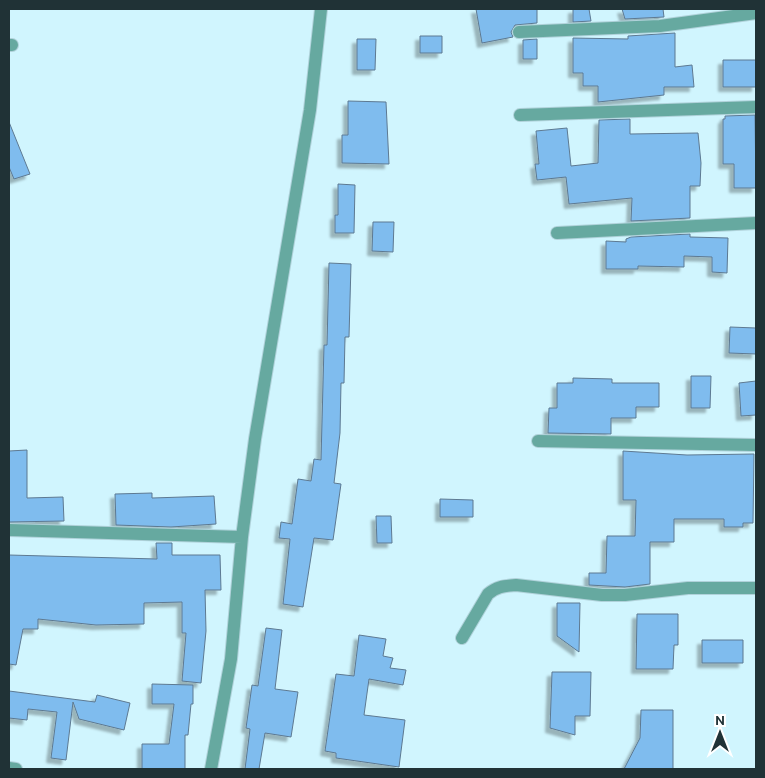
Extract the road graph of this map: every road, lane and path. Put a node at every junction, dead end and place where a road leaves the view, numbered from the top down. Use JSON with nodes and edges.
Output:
{"nodes":[{"id":1,"x":321,"y":9,"type":"edge"},
{"id":2,"x":756,"y":13,"type":"edge"},
{"id":3,"x":519,"y":32,"type":"dead end"},
{"id":4,"x":756,"y":107,"type":"edge"},
{"id":5,"x":520,"y":115,"type":"dead end"},
{"id":6,"x":756,"y":223,"type":"edge"},
{"id":7,"x":557,"y":233,"type":"dead end"},
{"id":8,"x":538,"y":441,"type":"dead end"},
{"id":9,"x":756,"y":445,"type":"edge"},
{"id":10,"x":9,"y":530,"type":"edge"},
{"id":11,"x":242,"y":537,"type":"junction"},
{"id":12,"x":756,"y":588,"type":"edge"},
{"id":13,"x":462,"y":638,"type":"dead end"},
{"id":14,"x":9,"y":768,"type":"edge"},
{"id":15,"x":16,"y":769,"type":"edge"},
{"id":16,"x":211,"y":769,"type":"edge"}],
"edges":[{"from":1,"to":11,"type":"street"},
{"from":2,"to":3,"type":"street"},
{"from":4,"to":5,"type":"street"},
{"from":6,"to":7,"type":"street"},
{"from":8,"to":9,"type":"street"},
{"from":10,"to":11,"type":"street"},
{"from":11,"to":16,"type":"street"},
{"from":12,"to":13,"type":"street"},
{"from":14,"to":15,"type":"street"}]}
